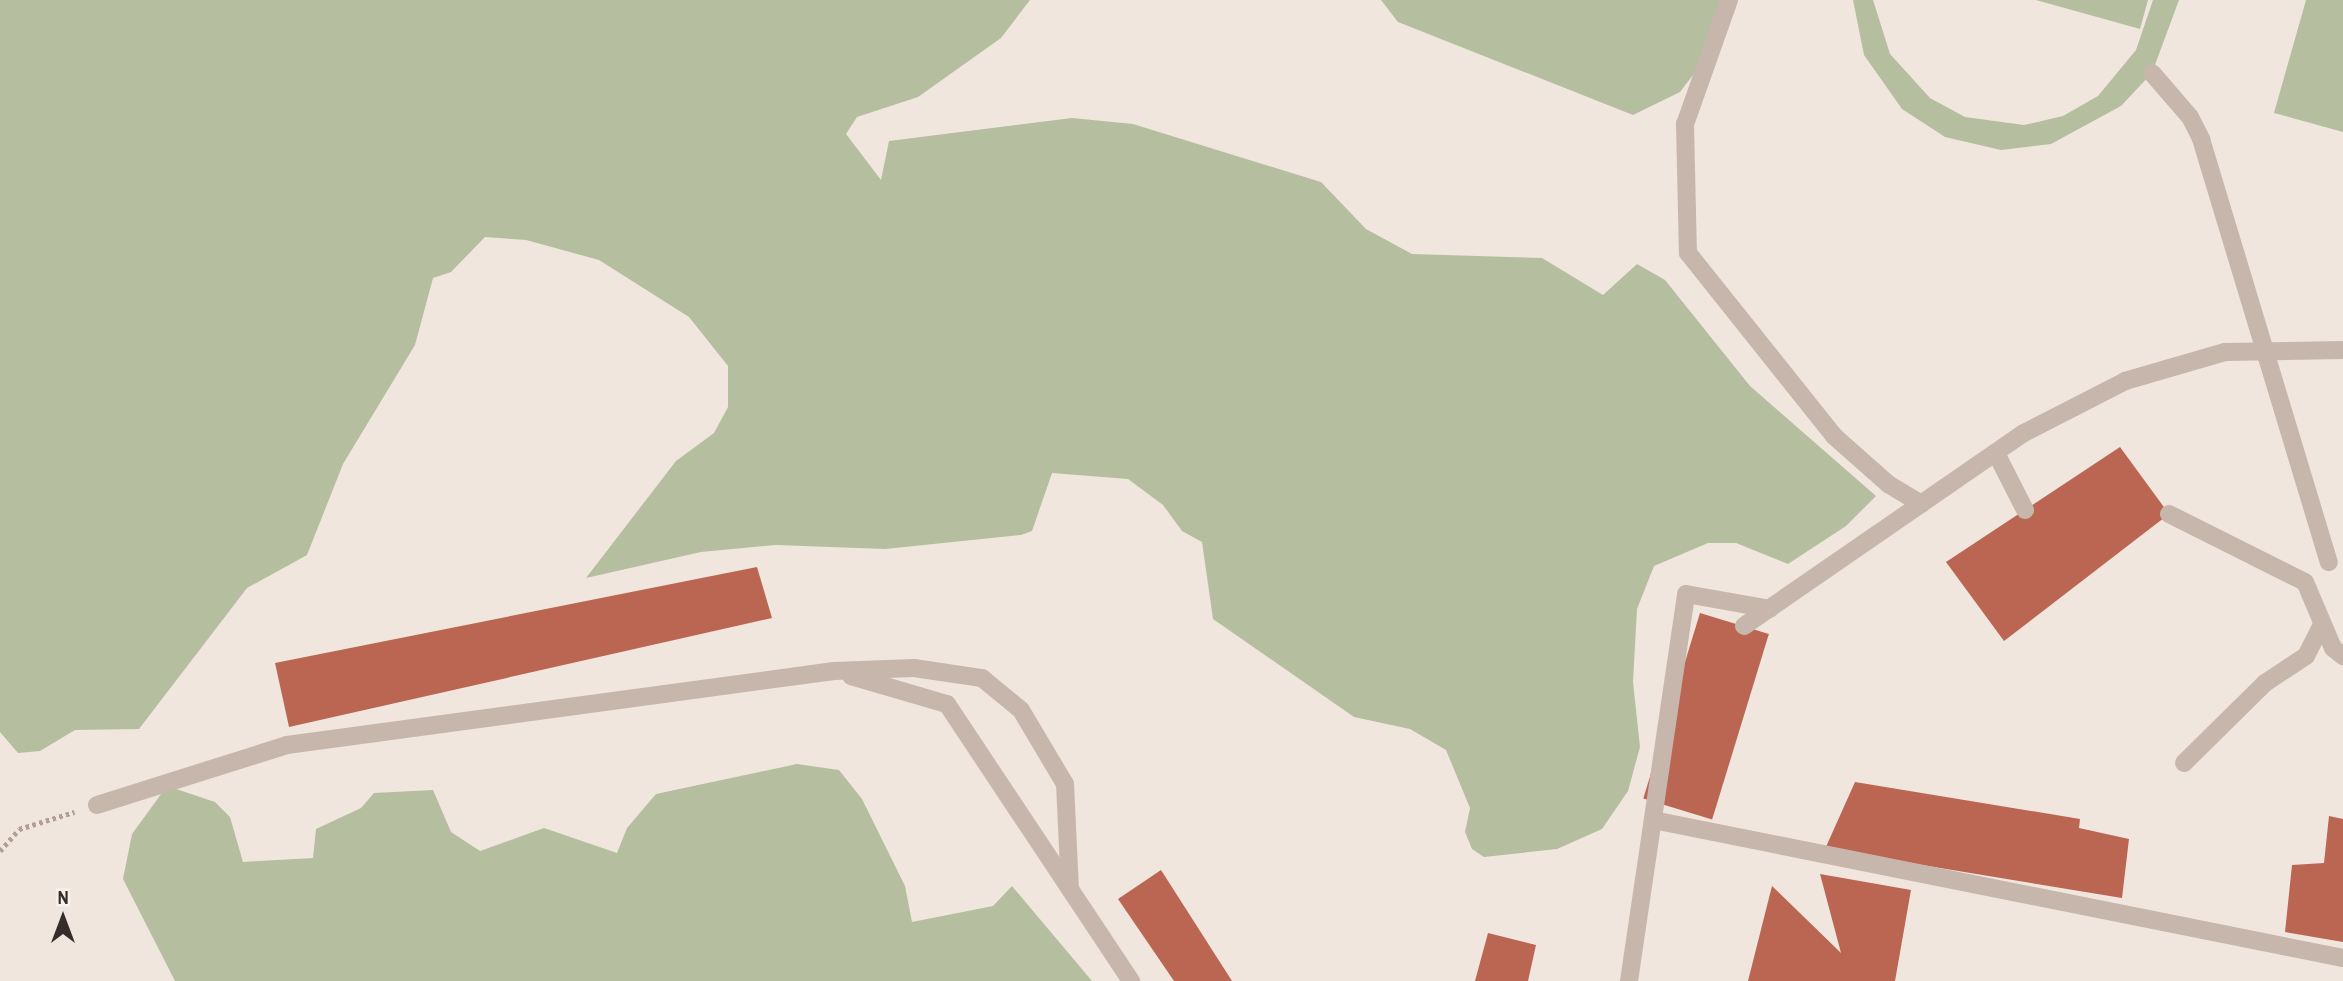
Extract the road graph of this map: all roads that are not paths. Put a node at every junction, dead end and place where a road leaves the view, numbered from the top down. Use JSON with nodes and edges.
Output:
{"nodes":[{"id":1,"x":1729,"y":0,"type":"edge"},
{"id":2,"x":2152,"y":73,"type":"dead end"},
{"id":3,"x":2265,"y":348,"type":"junction"},
{"id":4,"x":2343,"y":350,"type":"edge"},
{"id":5,"x":1996,"y":453,"type":"junction"},
{"id":6,"x":1921,"y":504,"type":"junction"},
{"id":7,"x":2025,"y":510,"type":"dead end"},
{"id":8,"x":2169,"y":514,"type":"dead end"},
{"id":9,"x":2329,"y":562,"type":"dead end"},
{"id":10,"x":1770,"y":609,"type":"junction"},
{"id":11,"x":2322,"y":624,"type":"junction"},
{"id":12,"x":1744,"y":626,"type":"dead end"},
{"id":13,"x":2343,"y":656,"type":"edge"},
{"id":14,"x":834,"y":671,"type":"junction"},
{"id":15,"x":2184,"y":763,"type":"dead end"},
{"id":16,"x":97,"y":805,"type":"road end"},
{"id":17,"x":1653,"y":820,"type":"junction"},
{"id":18,"x":1070,"y":889,"type":"junction"},
{"id":19,"x":2343,"y":958,"type":"edge"},
{"id":20,"x":1131,"y":981,"type":"edge"},
{"id":21,"x":1629,"y":981,"type":"edge"}],
"edges":[{"from":1,"to":6,"type":"lane"},
{"from":2,"to":3,"type":"lane"},
{"from":3,"to":4,"type":"lane"},
{"from":3,"to":5,"type":"lane"},
{"from":3,"to":9,"type":"lane"},
{"from":5,"to":6,"type":"lane"},
{"from":5,"to":7,"type":"lane"},
{"from":6,"to":10,"type":"lane"},
{"from":8,"to":11,"type":"lane"},
{"from":10,"to":12,"type":"lane"},
{"from":10,"to":17,"type":"lane"},
{"from":11,"to":13,"type":"lane"},
{"from":11,"to":15,"type":"lane"},
{"from":14,"to":16,"type":"lane"},
{"from":14,"to":18,"type":"lane"},
{"from":14,"to":18,"type":"lane"},
{"from":17,"to":19,"type":"lane"},
{"from":17,"to":21,"type":"lane"},
{"from":18,"to":20,"type":"lane"}]}
